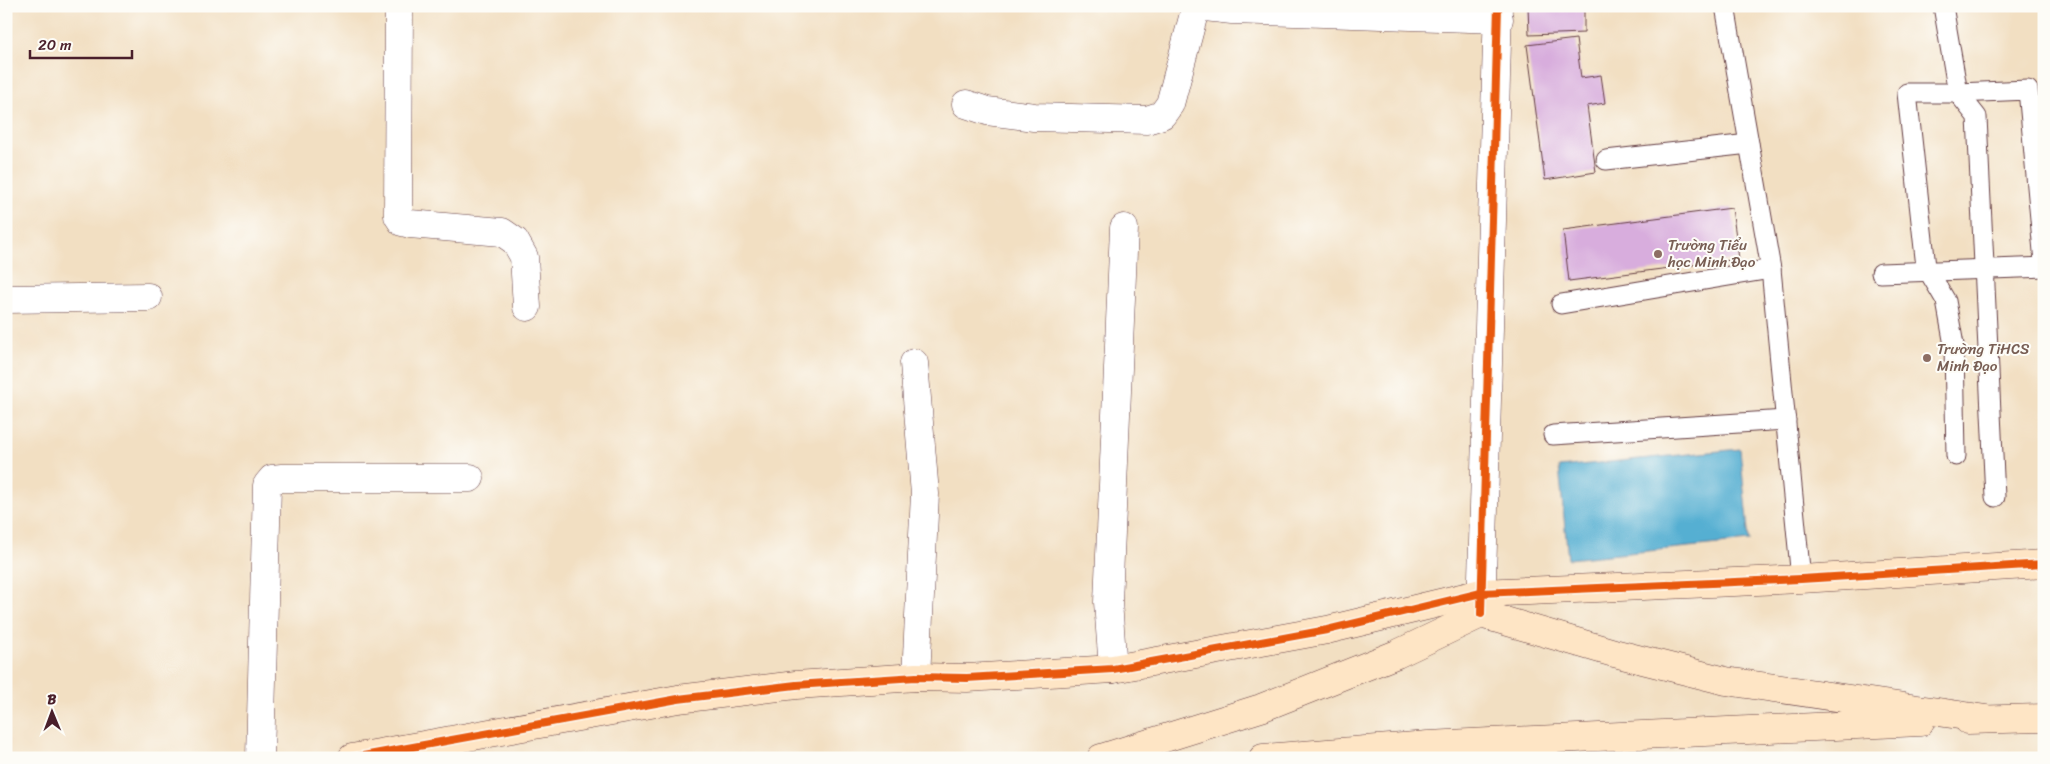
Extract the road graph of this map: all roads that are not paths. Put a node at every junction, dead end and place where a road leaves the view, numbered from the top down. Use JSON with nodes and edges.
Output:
{"nodes":[{"id":1,"x":400,"y":6,"type":"edge"},
{"id":2,"x":1196,"y":6,"type":"edge"},
{"id":3,"x":1724,"y":6,"type":"edge"},
{"id":4,"x":1943,"y":6,"type":"edge"},
{"id":5,"x":1499,"y":13,"type":"edge"},
{"id":6,"x":1958,"y":93,"type":"junction"},
{"id":7,"x":966,"y":104,"type":"dead end"},
{"id":8,"x":1750,"y":144,"type":"junction"},
{"id":9,"x":1606,"y":160,"type":"dead end"},
{"id":10,"x":1124,"y":228,"type":"dead end"},
{"id":11,"x":2044,"y":262,"type":"edge"},
{"id":12,"x":2044,"y":267,"type":"edge"},
{"id":13,"x":1771,"y":269,"type":"junction"},
{"id":14,"x":1984,"y":269,"type":"junction"},
{"id":15,"x":1928,"y":271,"type":"junction"},
{"id":16,"x":1881,"y":273,"type":"dead end"},
{"id":17,"x":148,"y":297,"type":"dead end"},
{"id":18,"x":6,"y":299,"type":"edge"},
{"id":19,"x":1561,"y":304,"type":"dead end"},
{"id":20,"x":527,"y":307,"type":"dead end"},
{"id":21,"x":914,"y":363,"type":"dead end"},
{"id":22,"x":1786,"y":420,"type":"junction"},
{"id":23,"x":1554,"y":435,"type":"dead end"},
{"id":24,"x":1956,"y":456,"type":"dead end"},
{"id":25,"x":470,"y":478,"type":"dead end"},
{"id":26,"x":1995,"y":497,"type":"dead end"},
{"id":27,"x":2044,"y":564,"type":"edge"},
{"id":28,"x":1802,"y":579,"type":"junction"},
{"id":29,"x":1481,"y":604,"type":"junction"},
{"id":30,"x":1113,"y":669,"type":"junction"},
{"id":31,"x":916,"y":677,"type":"junction"},
{"id":32,"x":2044,"y":718,"type":"edge"},
{"id":33,"x":1986,"y":719,"type":"junction"},
{"id":34,"x":260,"y":758,"type":"edge"},
{"id":35,"x":352,"y":758,"type":"edge"},
{"id":36,"x":1101,"y":758,"type":"edge"},
{"id":37,"x":1263,"y":758,"type":"edge"}],
"edges":[{"from":1,"to":20,"type":"street"},
{"from":2,"to":5,"type":"street"},
{"from":2,"to":7,"type":"street"},
{"from":3,"to":8,"type":"lane"},
{"from":4,"to":6,"type":"lane"},
{"from":5,"to":29,"type":"street"},
{"from":6,"to":11,"type":"lane"},
{"from":6,"to":14,"type":"lane"},
{"from":6,"to":15,"type":"lane"},
{"from":8,"to":9,"type":"lane"},
{"from":8,"to":13,"type":"lane"},
{"from":10,"to":30,"type":"street"},
{"from":12,"to":14,"type":"lane"},
{"from":13,"to":19,"type":"lane"},
{"from":13,"to":22,"type":"lane"},
{"from":14,"to":15,"type":"lane"},
{"from":14,"to":26,"type":"lane"},
{"from":15,"to":16,"type":"lane"},
{"from":15,"to":24,"type":"lane"},
{"from":17,"to":18,"type":"street"},
{"from":21,"to":31,"type":"street"},
{"from":22,"to":23,"type":"lane"},
{"from":22,"to":28,"type":"lane"},
{"from":25,"to":34,"type":"street"},
{"from":27,"to":28,"type":"street"},
{"from":28,"to":29,"type":"street"},
{"from":29,"to":30,"type":"street"},
{"from":29,"to":33,"type":"street"},
{"from":29,"to":36,"type":"street"},
{"from":30,"to":31,"type":"street"},
{"from":31,"to":35,"type":"street"},
{"from":32,"to":33,"type":"street"},
{"from":33,"to":37,"type":"street"}]}
